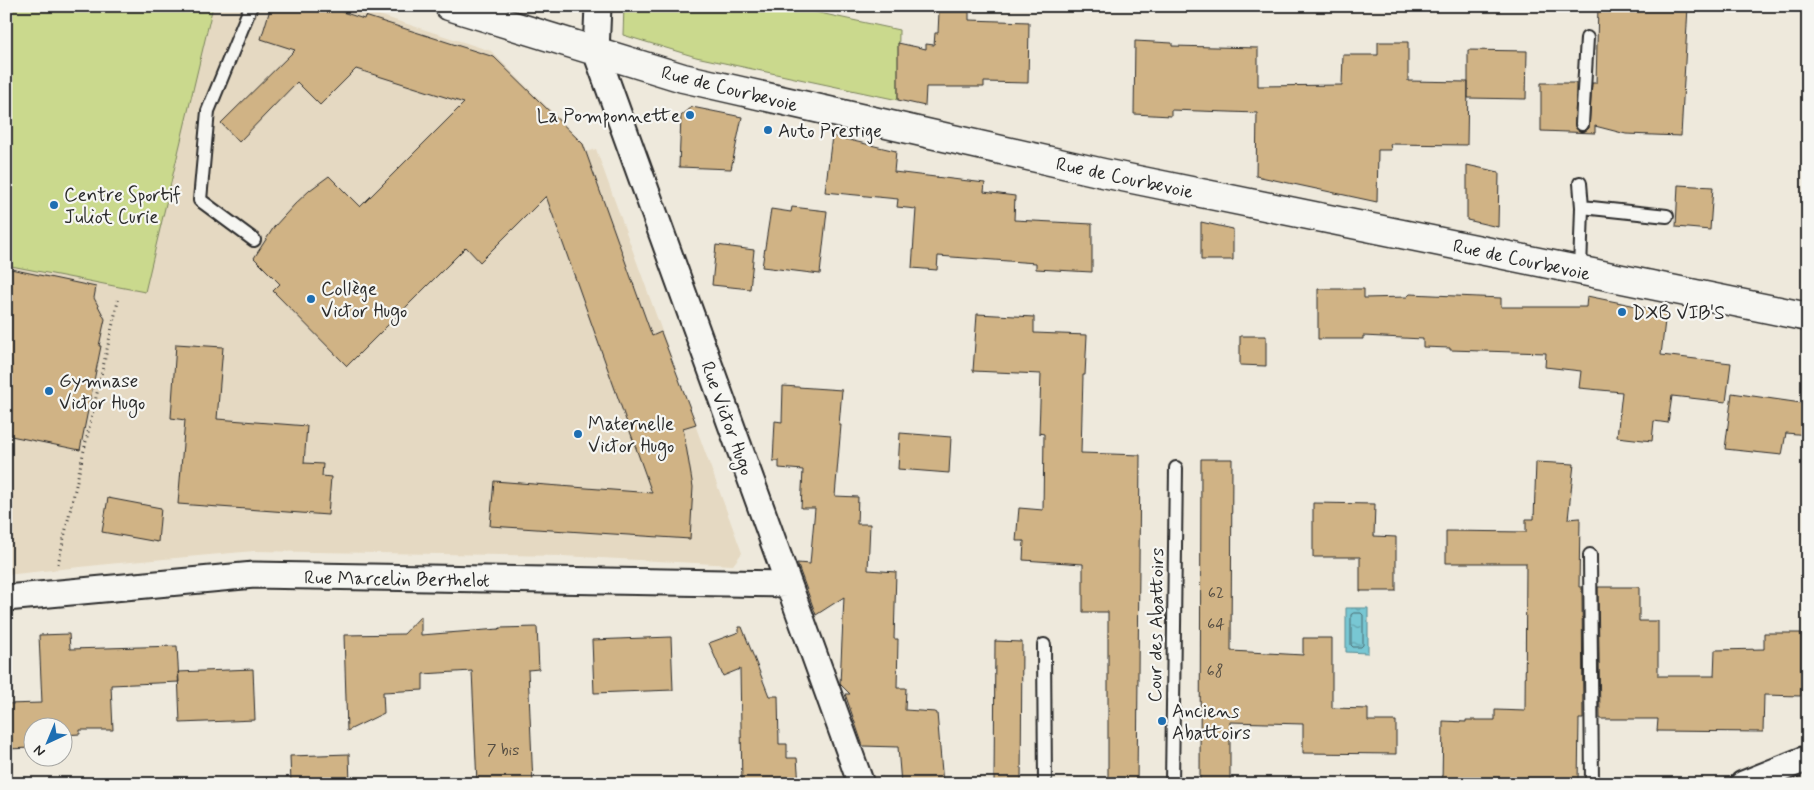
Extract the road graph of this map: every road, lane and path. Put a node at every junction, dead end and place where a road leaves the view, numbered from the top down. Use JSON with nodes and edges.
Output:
{"nodes":[{"id":1,"x":251,"y":6,"type":"edge"},
{"id":2,"x":450,"y":6,"type":"edge"},
{"id":3,"x":598,"y":6,"type":"edge"},
{"id":4,"x":1587,"y":38,"type":"dead end"},
{"id":5,"x":596,"y":52,"type":"junction"},
{"id":6,"x":1582,"y":124,"type":"dead end"},
{"id":7,"x":1580,"y":183,"type":"dead end"},
{"id":8,"x":1582,"y":207,"type":"junction"},
{"id":9,"x":1667,"y":216,"type":"dead end"},
{"id":10,"x":254,"y":240,"type":"dead end"},
{"id":11,"x":1580,"y":271,"type":"junction"},
{"id":12,"x":119,"y":297,"type":"dead end"},
{"id":13,"x":1808,"y":317,"type":"edge"},
{"id":14,"x":1176,"y":468,"type":"dead end"},
{"id":15,"x":1590,"y":555,"type":"dead end"},
{"id":16,"x":788,"y":584,"type":"junction"},
{"id":17,"x":51,"y":594,"type":"junction"},
{"id":18,"x":6,"y":598,"type":"edge"},
{"id":19,"x":1044,"y":645,"type":"dead end"},
{"id":20,"x":1808,"y":758,"type":"edge"},
{"id":21,"x":861,"y":784,"type":"edge"},
{"id":22,"x":1046,"y":784,"type":"edge"},
{"id":23,"x":1172,"y":784,"type":"edge"},
{"id":24,"x":1592,"y":784,"type":"edge"},
{"id":25,"x":1743,"y":784,"type":"edge"}],
"edges":[{"from":1,"to":10,"type":"lane"},
{"from":2,"to":5,"type":"street","name":"Rue de Courbevoie"},
{"from":3,"to":5,"type":"street"},
{"from":4,"to":6,"type":"lane"},
{"from":5,"to":11,"type":"street","name":"Rue de Courbevoie"},
{"from":5,"to":16,"type":"street","name":"Rue Victor Hugo"},
{"from":7,"to":8,"type":"lane"},
{"from":8,"to":9,"type":"lane"},
{"from":8,"to":11,"type":"lane"},
{"from":11,"to":13,"type":"street","name":"Rue de Courbevoie"},
{"from":12,"to":17,"type":"path"},
{"from":14,"to":23,"type":"lane","name":"Cour des Abattoirs"},
{"from":15,"to":24,"type":"lane"},
{"from":16,"to":17,"type":"street","name":"Rue Marcelin Berthelot"},
{"from":16,"to":21,"type":"street","name":"Rue Victor Hugo"},
{"from":17,"to":18,"type":"street","name":"Rue Marcelin Berthelot"},
{"from":19,"to":22,"type":"lane"},
{"from":20,"to":25,"type":"street"}]}
